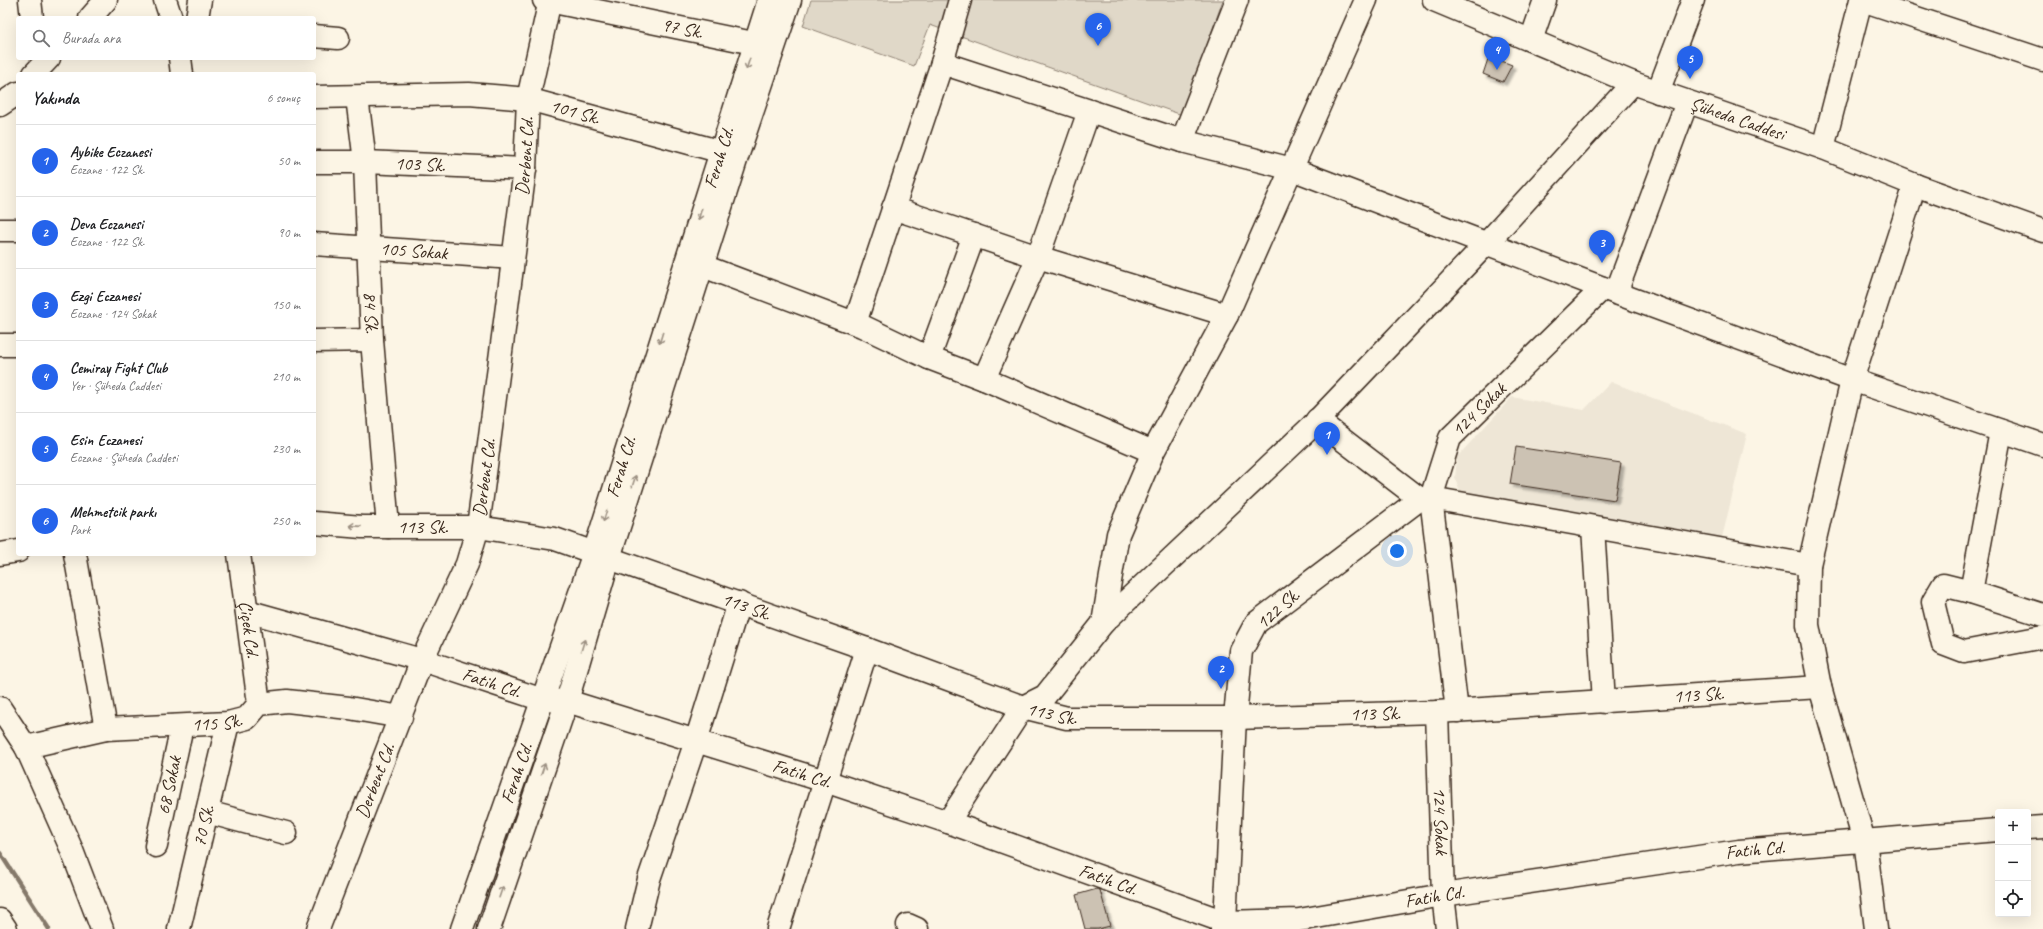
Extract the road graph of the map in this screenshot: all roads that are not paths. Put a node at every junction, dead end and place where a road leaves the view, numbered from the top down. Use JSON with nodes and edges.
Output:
{"nodes":[{"id":1,"x":30,"y":0,"type":"edge"},
{"id":2,"x":106,"y":0,"type":"edge"},
{"id":3,"x":165,"y":0,"type":"edge"},
{"id":4,"x":200,"y":0,"type":"edge"},
{"id":5,"x":548,"y":0,"type":"edge"},
{"id":6,"x":768,"y":0,"type":"edge"},
{"id":7,"x":790,"y":0,"type":"edge"},
{"id":8,"x":960,"y":0,"type":"edge"},
{"id":9,"x":1237,"y":0,"type":"edge"},
{"id":10,"x":1366,"y":0,"type":"edge"},
{"id":11,"x":1434,"y":0,"type":"edge"},
{"id":12,"x":1545,"y":0,"type":"edge"},
{"id":13,"x":1693,"y":0,"type":"edge"},
{"id":14,"x":1862,"y":0,"type":"edge"},
{"id":15,"x":32,"y":16,"type":"edge"},
{"id":16,"x":92,"y":16,"type":"edge"},
{"id":17,"x":170,"y":16,"type":"edge"},
{"id":18,"x":197,"y":16,"type":"edge"},
{"id":19,"x":316,"y":36,"type":"edge"},
{"id":20,"x":338,"y":38,"type":"dead end"},
{"id":21,"x":1531,"y":40,"type":"junction"},
{"id":22,"x":764,"y":45,"type":"junction"},
{"id":23,"x":2043,"y":60,"type":"edge"},
{"id":24,"x":942,"y":63,"type":"junction"},
{"id":25,"x":1633,"y":83,"type":"junction"},
{"id":26,"x":1658,"y":92,"type":"junction"},
{"id":27,"x":16,"y":94,"type":"edge"},
{"id":28,"x":316,"y":97,"type":"edge"},
{"id":29,"x":357,"y":97,"type":"junction"},
{"id":30,"x":528,"y":98,"type":"junction"},
{"id":31,"x":1687,"y":102,"type":"junction"},
{"id":32,"x":0,"y":105,"type":"edge"},
{"id":33,"x":1089,"y":111,"type":"junction"},
{"id":34,"x":1182,"y":141,"type":"junction"},
{"id":35,"x":1823,"y":148,"type":"junction"},
{"id":36,"x":728,"y":154,"type":"junction"},
{"id":37,"x":316,"y":162,"type":"edge"},
{"id":38,"x":365,"y":162,"type":"junction"},
{"id":39,"x":525,"y":169,"type":"junction"},
{"id":40,"x":1292,"y":169,"type":"junction"},
{"id":41,"x":1916,"y":185,"type":"junction"},
{"id":42,"x":893,"y":208,"type":"junction"},
{"id":43,"x":0,"y":230,"type":"edge"},
{"id":44,"x":16,"y":230,"type":"edge"},
{"id":45,"x":2043,"y":231,"type":"edge"},
{"id":46,"x":974,"y":235,"type":"junction"},
{"id":47,"x":316,"y":244,"type":"edge"},
{"id":48,"x":1486,"y":244,"type":"junction"},
{"id":49,"x":367,"y":247,"type":"junction"},
{"id":50,"x":1038,"y":257,"type":"junction"},
{"id":51,"x":513,"y":258,"type":"junction"},
{"id":52,"x":703,"y":266,"type":"junction"},
{"id":53,"x":1609,"y":290,"type":"junction"},
{"id":54,"x":1227,"y":315,"type":"junction"},
{"id":55,"x":855,"y":324,"type":"junction"},
{"id":56,"x":372,"y":340,"type":"junction"},
{"id":57,"x":316,"y":341,"type":"edge"},
{"id":58,"x":16,"y":344,"type":"edge"},
{"id":59,"x":0,"y":345,"type":"edge"},
{"id":60,"x":929,"y":358,"type":"junction"},
{"id":61,"x":984,"y":379,"type":"junction"},
{"id":62,"x":1852,"y":380,"type":"junction"},
{"id":63,"x":1317,"y":420,"type":"junction"},
{"id":64,"x":2001,"y":431,"type":"junction"},
{"id":65,"x":2043,"y":445,"type":"edge"},
{"id":66,"x":1153,"y":452,"type":"junction"},
{"id":67,"x":1425,"y":498,"type":"junction"},
{"id":68,"x":316,"y":523,"type":"edge"},
{"id":69,"x":388,"y":527,"type":"junction"},
{"id":70,"x":478,"y":527,"type":"junction"},
{"id":71,"x":1593,"y":527,"type":"junction"},
{"id":72,"x":602,"y":555,"type":"junction"},
{"id":73,"x":75,"y":556,"type":"edge"},
{"id":74,"x":240,"y":556,"type":"edge"},
{"id":75,"x":1809,"y":565,"type":"junction"},
{"id":76,"x":1971,"y":592,"type":"junction"},
{"id":77,"x":739,"y":603,"type":"junction"},
{"id":78,"x":247,"y":611,"type":"junction"},
{"id":79,"x":2043,"y":615,"type":"edge"},
{"id":80,"x":1103,"y":623,"type":"junction"},
{"id":81,"x":2043,"y":637,"type":"edge"},
{"id":82,"x":867,"y":649,"type":"junction"},
{"id":83,"x":422,"y":660,"type":"junction"},
{"id":84,"x":1820,"y":687,"type":"junction"},
{"id":85,"x":543,"y":700,"type":"junction"},
{"id":86,"x":566,"y":701,"type":"junction"},
{"id":87,"x":1604,"y":702,"type":"junction"},
{"id":88,"x":259,"y":704,"type":"junction"},
{"id":89,"x":1023,"y":707,"type":"junction"},
{"id":90,"x":0,"y":708,"type":"edge"},
{"id":91,"x":1447,"y":711,"type":"junction"},
{"id":92,"x":401,"y":717,"type":"junction"},
{"id":93,"x":1235,"y":718,"type":"junction"},
{"id":94,"x":228,"y":723,"type":"junction"},
{"id":95,"x":182,"y":726,"type":"junction"},
{"id":96,"x":106,"y":729,"type":"junction"},
{"id":97,"x":696,"y":741,"type":"junction"},
{"id":98,"x":26,"y":747,"type":"junction"},
{"id":99,"x":825,"y":782,"type":"junction"},
{"id":100,"x":207,"y":812,"type":"junction"},
{"id":101,"x":948,"y":822,"type":"junction"},
{"id":102,"x":2043,"y":827,"type":"edge"},
{"id":103,"x":2031,"y":828,"type":"edge"},
{"id":104,"x":1995,"y":830,"type":"edge"},
{"id":105,"x":286,"y":833,"type":"dead end"},
{"id":106,"x":1864,"y":841,"type":"junction"},
{"id":107,"x":156,"y":846,"type":"dead end"},
{"id":108,"x":1443,"y":895,"type":"junction"},
{"id":109,"x":1223,"y":926,"type":"edge"},
{"id":110,"x":102,"y":929,"type":"edge"},
{"id":111,"x":179,"y":929,"type":"edge"},
{"id":112,"x":318,"y":929,"type":"edge"},
{"id":113,"x":462,"y":929,"type":"edge"},
{"id":114,"x":489,"y":929,"type":"edge"},
{"id":115,"x":636,"y":929,"type":"edge"},
{"id":116,"x":778,"y":929,"type":"edge"},
{"id":117,"x":1447,"y":929,"type":"edge"},
{"id":118,"x":1876,"y":929,"type":"edge"}],
"edges":[{"from":1,"to":15,"type":"street"},
{"from":2,"to":16,"type":"street"},
{"from":3,"to":17,"type":"street"},
{"from":4,"to":18,"type":"street"},
{"from":5,"to":22,"type":"street","name":"97 Sk."},
{"from":5,"to":30,"type":"street","name":"Derbent Cd."},
{"from":6,"to":22,"type":"street","name":"Ferah Cd."},
{"from":7,"to":22,"type":"street","name":"Ferah Cd."},
{"from":8,"to":24,"type":"street"},
{"from":9,"to":34,"type":"street"},
{"from":10,"to":40,"type":"street"},
{"from":11,"to":21,"type":"street","name":"Şüheda Caddesi"},
{"from":12,"to":21,"type":"street"},
{"from":13,"to":26,"type":"street"},
{"from":14,"to":23,"type":"street"},
{"from":14,"to":35,"type":"street"},
{"from":19,"to":20,"type":"street"},
{"from":21,"to":25,"type":"street","name":"Şüheda Caddesi"},
{"from":22,"to":36,"type":"street","name":"Ferah Cd."},
{"from":24,"to":33,"type":"street"},
{"from":24,"to":42,"type":"street"},
{"from":25,"to":26,"type":"street","name":"Şüheda Caddesi"},
{"from":25,"to":48,"type":"street"},
{"from":26,"to":31,"type":"street","name":"Şüheda Caddesi"},
{"from":27,"to":32,"type":"street"},
{"from":28,"to":29,"type":"street","name":"101 Sk."},
{"from":29,"to":30,"type":"street","name":"101 Sk."},
{"from":29,"to":38,"type":"street","name":"84 Sk."},
{"from":30,"to":36,"type":"street","name":"101 Sk."},
{"from":30,"to":39,"type":"street","name":"Derbent Cd."},
{"from":31,"to":35,"type":"street","name":"Şüheda Caddesi"},
{"from":31,"to":53,"type":"street"},
{"from":33,"to":34,"type":"street"},
{"from":33,"to":50,"type":"street"},
{"from":34,"to":40,"type":"street"},
{"from":35,"to":41,"type":"street","name":"Şüheda Caddesi"},
{"from":36,"to":52,"type":"street","name":"Ferah Cd."},
{"from":36,"to":72,"type":"street","name":"Ferah Cd.","one_way":true},
{"from":37,"to":38,"type":"street","name":"103 Sk."},
{"from":38,"to":39,"type":"street","name":"103 Sk."},
{"from":38,"to":49,"type":"street","name":"84 Sk."},
{"from":39,"to":51,"type":"street","name":"Derbent Cd."},
{"from":40,"to":48,"type":"street"},
{"from":40,"to":54,"type":"street"},
{"from":41,"to":45,"type":"street","name":"Şüheda Caddesi"},
{"from":41,"to":62,"type":"street"},
{"from":42,"to":46,"type":"street"},
{"from":42,"to":55,"type":"street"},
{"from":43,"to":44,"type":"street"},
{"from":46,"to":50,"type":"street"},
{"from":46,"to":60,"type":"street"},
{"from":47,"to":49,"type":"street","name":"105 Sokak"},
{"from":48,"to":53,"type":"street"},
{"from":48,"to":63,"type":"street"},
{"from":49,"to":51,"type":"street","name":"105 Sokak"},
{"from":49,"to":56,"type":"street","name":"84 Sk."},
{"from":50,"to":54,"type":"street"},
{"from":50,"to":61,"type":"street"},
{"from":51,"to":70,"type":"street","name":"Derbent Cd."},
{"from":52,"to":55,"type":"street"},
{"from":72,"to":52,"type":"street","name":"Ferah Cd.","one_way":true},
{"from":53,"to":62,"type":"street"},
{"from":53,"to":67,"type":"street","name":"124 Sokak"},
{"from":54,"to":66,"type":"street"},
{"from":55,"to":60,"type":"street"},
{"from":56,"to":57,"type":"street"},
{"from":56,"to":69,"type":"street","name":"84 Sk."},
{"from":58,"to":59,"type":"street"},
{"from":60,"to":61,"type":"street"},
{"from":61,"to":66,"type":"street"},
{"from":62,"to":64,"type":"street"},
{"from":62,"to":75,"type":"street"},
{"from":63,"to":67,"type":"street"},
{"from":63,"to":80,"type":"street"},
{"from":64,"to":65,"type":"street"},
{"from":64,"to":76,"type":"street"},
{"from":66,"to":80,"type":"street"},
{"from":67,"to":71,"type":"street"},
{"from":67,"to":91,"type":"street","name":"124 Sokak"},
{"from":67,"to":93,"type":"street","name":"122 Sk."},
{"from":69,"to":68,"type":"street","name":"113 Sk.","one_way":true},
{"from":69,"to":70,"type":"street","name":"113 Sk."},
{"from":70,"to":72,"type":"street","name":"113 Sk."},
{"from":70,"to":83,"type":"street","name":"Derbent Cd."},
{"from":71,"to":75,"type":"street"},
{"from":71,"to":87,"type":"street"},
{"from":72,"to":77,"type":"street","name":"113 Sk."},
{"from":72,"to":85,"type":"street","name":"Ferah Cd."},
{"from":86,"to":72,"type":"street","name":"Ferah Cd.","one_way":true},
{"from":73,"to":96,"type":"street"},
{"from":74,"to":78,"type":"street","name":"Çiçek Cd."},
{"from":75,"to":84,"type":"street"},
{"from":76,"to":79,"type":"street"},
{"from":76,"to":81,"type":"street"},
{"from":77,"to":82,"type":"street","name":"113 Sk."},
{"from":77,"to":97,"type":"street"},
{"from":78,"to":83,"type":"street","name":"Fatih Cd."},
{"from":78,"to":88,"type":"street","name":"Çiçek Cd."},
{"from":80,"to":89,"type":"street"},
{"from":82,"to":89,"type":"street","name":"113 Sk."},
{"from":82,"to":99,"type":"street"},
{"from":83,"to":85,"type":"street","name":"Fatih Cd."},
{"from":83,"to":92,"type":"street","name":"Derbent Cd."},
{"from":84,"to":87,"type":"street","name":"113 Sk."},
{"from":84,"to":106,"type":"street"},
{"from":85,"to":86,"type":"street","name":"Fatih Cd."},
{"from":85,"to":113,"type":"street","name":"Ferah Cd."},
{"from":86,"to":97,"type":"street","name":"Fatih Cd."},
{"from":114,"to":86,"type":"street","name":"Ferah Cd.","one_way":true},
{"from":87,"to":91,"type":"street","name":"113 Sk."},
{"from":88,"to":92,"type":"street","name":"115 Sk."},
{"from":88,"to":94,"type":"street","name":"115 Sk."},
{"from":89,"to":93,"type":"street","name":"113 Sk."},
{"from":89,"to":101,"type":"street"},
{"from":90,"to":98,"type":"street"},
{"from":91,"to":93,"type":"street","name":"113 Sk."},
{"from":91,"to":108,"type":"street","name":"124 Sokak"},
{"from":92,"to":112,"type":"street","name":"Derbent Cd."},
{"from":93,"to":109,"type":"street","name":"122 Sk."},
{"from":94,"to":95,"type":"street","name":"115 Sk."},
{"from":94,"to":100,"type":"street","name":"70 Sk."},
{"from":95,"to":96,"type":"street","name":"115 Sk."},
{"from":95,"to":107,"type":"street","name":"68 Sokak"},
{"from":96,"to":98,"type":"street","name":"115 Sk."},
{"from":97,"to":99,"type":"street","name":"Fatih Cd."},
{"from":97,"to":115,"type":"street"},
{"from":98,"to":110,"type":"street"},
{"from":99,"to":101,"type":"street","name":"Fatih Cd."},
{"from":99,"to":116,"type":"street"},
{"from":100,"to":105,"type":"street"},
{"from":100,"to":111,"type":"street","name":"70 Sk."},
{"from":101,"to":109,"type":"street","name":"Fatih Cd."},
{"from":102,"to":103,"type":"street"},
{"from":104,"to":106,"type":"street","name":"Fatih Cd."},
{"from":106,"to":108,"type":"street","name":"Fatih Cd."},
{"from":106,"to":118,"type":"street"},
{"from":108,"to":109,"type":"street","name":"Fatih Cd."},
{"from":108,"to":117,"type":"street","name":"124 Sokak"}]}
